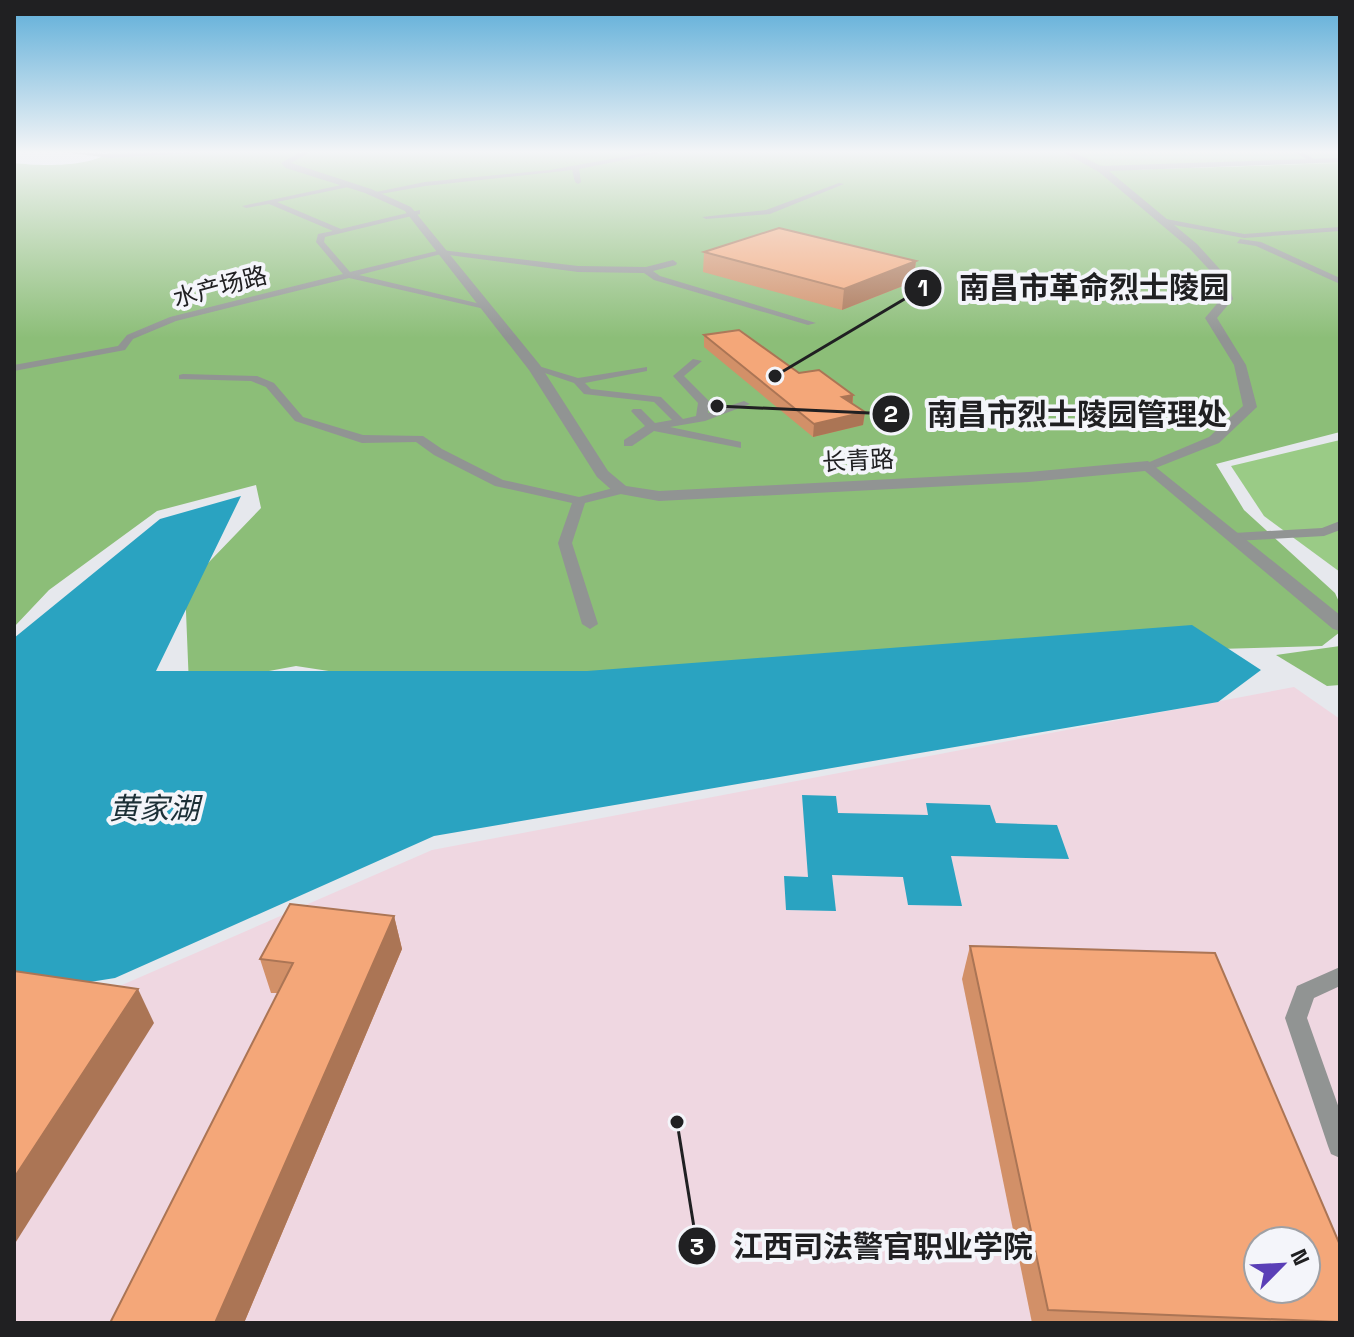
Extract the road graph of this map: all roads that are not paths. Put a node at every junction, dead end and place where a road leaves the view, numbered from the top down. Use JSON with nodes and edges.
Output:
{"nodes":[{"id":1,"x":296,"y":213,"type":"edge"},
{"id":2,"x":408,"y":213,"type":"edge"},
{"id":3,"x":415,"y":213,"type":"edge"},
{"id":4,"x":750,"y":213,"type":"edge"},
{"id":5,"x":1153,"y":213,"type":"edge"},
{"id":6,"x":706,"y":217,"type":"dead end"},
{"id":7,"x":337,"y":220,"type":"dead end"},
{"id":8,"x":1161,"y":220,"type":"junction"},
{"id":9,"x":322,"y":224,"type":"junction"},
{"id":10,"x":1340,"y":229,"type":"edge"},
{"id":11,"x":1213,"y":230,"type":"junction"},
{"id":12,"x":340,"y":231,"type":"junction"},
{"id":13,"x":441,"y":252,"type":"junction"},
{"id":14,"x":673,"y":263,"type":"dead end"},
{"id":15,"x":646,"y":270,"type":"junction"},
{"id":16,"x":348,"y":275,"type":"junction"},
{"id":17,"x":1340,"y":281,"type":"edge"},
{"id":18,"x":486,"y":308,"type":"junction"},
{"id":19,"x":811,"y":323,"type":"dead end"},
{"id":20,"x":697,"y":361,"type":"dead end"},
{"id":21,"x":14,"y":368,"type":"edge"},
{"id":22,"x":535,"y":368,"type":"junction"},
{"id":23,"x":643,"y":369,"type":"dead end"},
{"id":24,"x":183,"y":377,"type":"dead end"},
{"id":25,"x":578,"y":381,"type":"junction"},
{"id":26,"x":744,"y":404,"type":"dead end"},
{"id":27,"x":637,"y":411,"type":"dead end"},
{"id":28,"x":701,"y":419,"type":"junction"},
{"id":29,"x":679,"y":421,"type":"junction"},
{"id":30,"x":652,"y":427,"type":"junction"},
{"id":31,"x":628,"y":443,"type":"dead end"},
{"id":32,"x":737,"y":445,"type":"dead end"},
{"id":33,"x":1148,"y":466,"type":"junction"},
{"id":34,"x":621,"y":490,"type":"junction"},
{"id":35,"x":579,"y":501,"type":"junction"},
{"id":36,"x":1340,"y":525,"type":"edge"},
{"id":37,"x":1234,"y":537,"type":"junction"},
{"id":38,"x":590,"y":624,"type":"dead end"},
{"id":39,"x":1340,"y":625,"type":"edge"},
{"id":40,"x":1340,"y":976,"type":"edge"},
{"id":41,"x":1340,"y":1146,"type":"edge"}],
"edges":[{"from":1,"to":9,"type":"lane"},
{"from":2,"to":12,"type":"lane"},
{"from":3,"to":13,"type":"street"},
{"from":4,"to":6,"type":"lane"},
{"from":5,"to":8,"type":"street"},
{"from":7,"to":9,"type":"lane"},
{"from":8,"to":11,"type":"lane"},
{"from":8,"to":33,"type":"street","name":"长青路"},
{"from":9,"to":12,"type":"lane"},
{"from":10,"to":11,"type":"lane"},
{"from":11,"to":17,"type":"lane"},
{"from":12,"to":16,"type":"lane"},
{"from":13,"to":15,"type":"lane"},
{"from":13,"to":16,"type":"lane","name":"水产场路"},
{"from":13,"to":18,"type":"street"},
{"from":14,"to":15,"type":"lane"},
{"from":15,"to":19,"type":"lane"},
{"from":16,"to":18,"type":"lane"},
{"from":16,"to":21,"type":"lane","name":"水产场路"},
{"from":18,"to":22,"type":"street"},
{"from":20,"to":28,"type":"lane"},
{"from":22,"to":25,"type":"lane"},
{"from":22,"to":34,"type":"street"},
{"from":23,"to":25,"type":"lane"},
{"from":24,"to":35,"type":"lane"},
{"from":25,"to":29,"type":"lane"},
{"from":26,"to":28,"type":"lane"},
{"from":27,"to":30,"type":"lane"},
{"from":28,"to":29,"type":"lane"},
{"from":29,"to":30,"type":"lane"},
{"from":30,"to":31,"type":"lane"},
{"from":30,"to":32,"type":"lane"},
{"from":33,"to":34,"type":"street","name":"长青路"},
{"from":33,"to":37,"type":"street"},
{"from":34,"to":35,"type":"lane"},
{"from":35,"to":38,"type":"lane"},
{"from":36,"to":37,"type":"lane"},
{"from":37,"to":39,"type":"street"},
{"from":40,"to":41,"type":"lane"}]}
